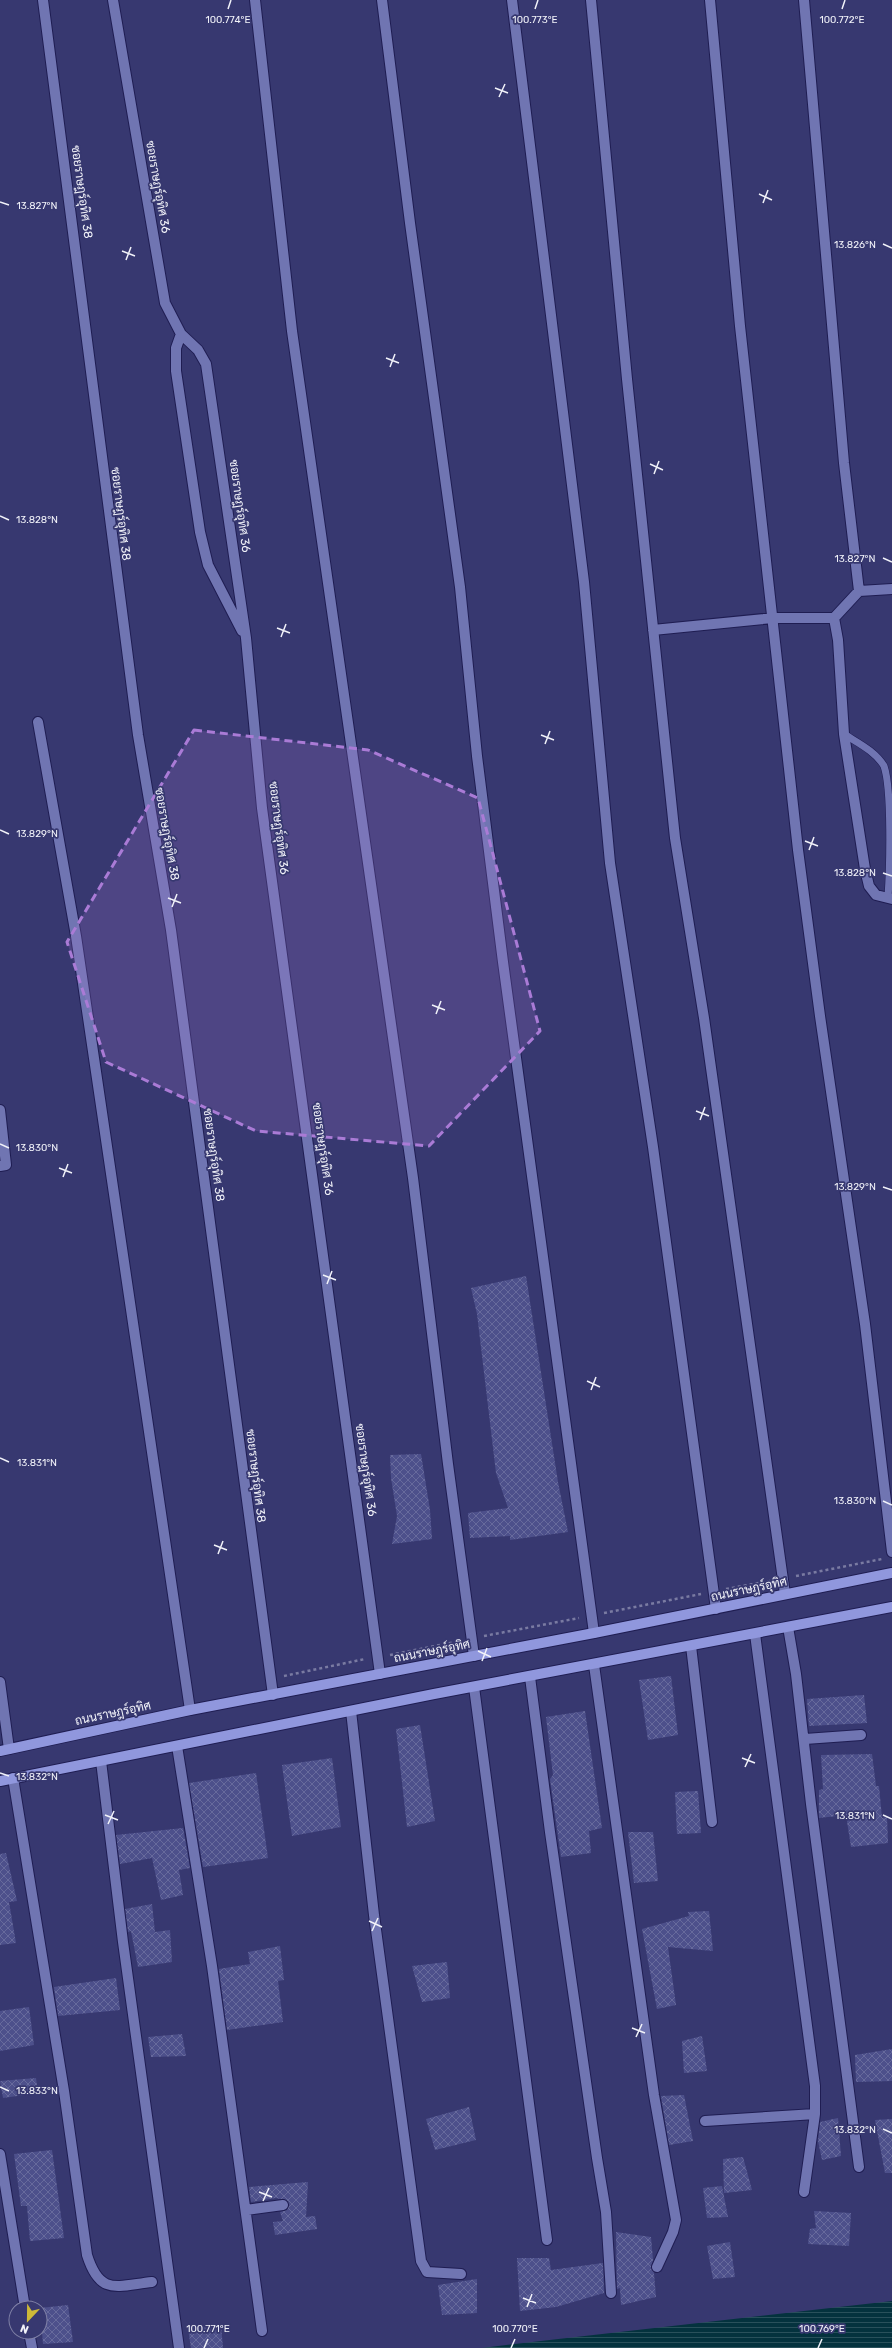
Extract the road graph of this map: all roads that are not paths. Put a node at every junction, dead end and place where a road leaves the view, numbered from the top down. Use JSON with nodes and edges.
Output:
{"nodes":[{"id":1,"x":43,"y":0,"type":"edge"},
{"id":2,"x":113,"y":0,"type":"edge"},
{"id":3,"x":255,"y":0,"type":"edge"},
{"id":4,"x":382,"y":0,"type":"edge"},
{"id":5,"x":512,"y":0,"type":"edge"},
{"id":6,"x":591,"y":0,"type":"edge"},
{"id":7,"x":710,"y":0,"type":"edge"},
{"id":8,"x":804,"y":0,"type":"edge"},
{"id":9,"x":182,"y":334,"type":"junction"},
{"id":10,"x":892,"y":589,"type":"edge"},
{"id":11,"x":859,"y":591,"type":"junction"},
{"id":12,"x":773,"y":618,"type":"junction"},
{"id":13,"x":834,"y":618,"type":"junction"},
{"id":14,"x":653,"y":630,"type":"junction"},
{"id":15,"x":246,"y":638,"type":"junction"},
{"id":16,"x":38,"y":722,"type":"dead end"},
{"id":17,"x":844,"y":734,"type":"junction"},
{"id":18,"x":890,"y":898,"type":"edge"},
{"id":19,"x":0,"y":1110,"type":"edge"},
{"id":20,"x":0,"y":1166,"type":"edge"},
{"id":21,"x":888,"y":1555,"type":"edge"},
{"id":22,"x":892,"y":1573,"type":"edge"},
{"id":23,"x":785,"y":1594,"type":"junction"},
{"id":24,"x":892,"y":1607,"type":"edge"},
{"id":25,"x":716,"y":1609,"type":"junction"},
{"id":26,"x":788,"y":1627,"type":"junction"},
{"id":27,"x":594,"y":1633,"type":"junction"},
{"id":28,"x":755,"y":1634,"type":"junction"},
{"id":29,"x":691,"y":1646,"type":"junction"},
{"id":30,"x":474,"y":1656,"type":"junction"},
{"id":31,"x":594,"y":1665,"type":"junction"},
{"id":32,"x":380,"y":1674,"type":"junction"},
{"id":33,"x":530,"y":1677,"type":"junction"},
{"id":34,"x":0,"y":1682,"type":"edge"},
{"id":35,"x":474,"y":1687,"type":"junction"},
{"id":36,"x":273,"y":1695,"type":"junction"},
{"id":37,"x":190,"y":1710,"type":"junction"},
{"id":38,"x":351,"y":1711,"type":"junction"},
{"id":39,"x":861,"y":1735,"type":"dead end"},
{"id":40,"x":804,"y":1740,"type":"junction"},
{"id":41,"x":177,"y":1746,"type":"junction"},
{"id":42,"x":4,"y":1750,"type":"edge"},
{"id":43,"x":101,"y":1761,"type":"junction"},
{"id":44,"x":14,"y":1778,"type":"junction"},
{"id":45,"x":0,"y":1781,"type":"edge"},
{"id":46,"x":712,"y":1822,"type":"dead end"},
{"id":47,"x":815,"y":2114,"type":"junction"},
{"id":48,"x":705,"y":2121,"type":"dead end"},
{"id":49,"x":0,"y":2154,"type":"edge"},
{"id":50,"x":859,"y":2168,"type":"dead end"},
{"id":51,"x":804,"y":2192,"type":"dead end"},
{"id":52,"x":283,"y":2205,"type":"dead end"},
{"id":53,"x":246,"y":2210,"type":"junction"},
{"id":54,"x":547,"y":2240,"type":"dead end"},
{"id":55,"x":657,"y":2267,"type":"dead end"},
{"id":56,"x":461,"y":2274,"type":"dead end"},
{"id":57,"x":152,"y":2282,"type":"dead end"},
{"id":58,"x":611,"y":2294,"type":"dead end"},
{"id":59,"x":24,"y":2300,"type":"edge"},
{"id":60,"x":262,"y":2331,"type":"dead end"},
{"id":61,"x":179,"y":2348,"type":"edge"}],
"edges":[{"from":1,"to":36,"type":"street","name":"ซอยราษฎร์อุทิศ 38"},
{"from":2,"to":9,"type":"street","name":"ซอยราษฎร์อุทิศ 36"},
{"from":3,"to":30,"type":"street"},
{"from":4,"to":27,"type":"street"},
{"from":5,"to":25,"type":"street"},
{"from":6,"to":14,"type":"street"},
{"from":7,"to":12,"type":"street"},
{"from":8,"to":11,"type":"street"},
{"from":9,"to":15,"type":"street","name":"ซอยราษฎร์อุทิศ 36"},
{"from":9,"to":15,"type":"street"},
{"from":10,"to":11,"type":"street"},
{"from":11,"to":13,"type":"street"},
{"from":12,"to":13,"type":"street"},
{"from":12,"to":14,"type":"street"},
{"from":12,"to":21,"type":"street"},
{"from":13,"to":17,"type":"street"},
{"from":14,"to":23,"type":"street"},
{"from":15,"to":32,"type":"street","name":"ซอยราษฎร์อุทิศ 36"},
{"from":16,"to":37,"type":"street"},
{"from":17,"to":18,"type":"street"},
{"from":17,"to":18,"type":"lane"},
{"from":19,"to":20,"type":"street"},
{"from":22,"to":23,"type":"main road","name":"ถนนราษฎร์อุทิศ"},
{"from":23,"to":25,"type":"main road","name":"ถนนราษฎร์อุทิศ"},
{"from":24,"to":26,"type":"main road"},
{"from":25,"to":27,"type":"main road","name":"ถนนราษฎร์อุทิศ"},
{"from":26,"to":28,"type":"main road"},
{"from":26,"to":40,"type":"street"},
{"from":27,"to":30,"type":"main road","name":"ถนนราษฎร์อุทิศ"},
{"from":28,"to":29,"type":"main road"},
{"from":28,"to":47,"type":"street"},
{"from":29,"to":31,"type":"main road"},
{"from":29,"to":46,"type":"street"},
{"from":30,"to":32,"type":"main road","name":"ถนนราษฎร์อุทิศ"},
{"from":31,"to":33,"type":"main road"},
{"from":31,"to":55,"type":"street"},
{"from":32,"to":36,"type":"main road","name":"ถนนราษฎร์อุทิศ"},
{"from":33,"to":35,"type":"main road"},
{"from":33,"to":58,"type":"street"},
{"from":34,"to":42,"type":"street"},
{"from":35,"to":38,"type":"main road"},
{"from":35,"to":54,"type":"street"},
{"from":36,"to":37,"type":"main road","name":"ถนนราษฎร์อุทิศ"},
{"from":37,"to":42,"type":"main road","name":"ถนนราษฎร์อุทิศ"},
{"from":38,"to":41,"type":"main road"},
{"from":38,"to":56,"type":"street"},
{"from":39,"to":40,"type":"street"},
{"from":40,"to":50,"type":"street"},
{"from":41,"to":43,"type":"main road"},
{"from":41,"to":53,"type":"street"},
{"from":43,"to":44,"type":"main road"},
{"from":43,"to":61,"type":"street"},
{"from":44,"to":45,"type":"main road"},
{"from":44,"to":57,"type":"street"},
{"from":47,"to":48,"type":"street"},
{"from":47,"to":51,"type":"street"},
{"from":49,"to":59,"type":"street"},
{"from":52,"to":53,"type":"street"},
{"from":53,"to":60,"type":"street"}]}
